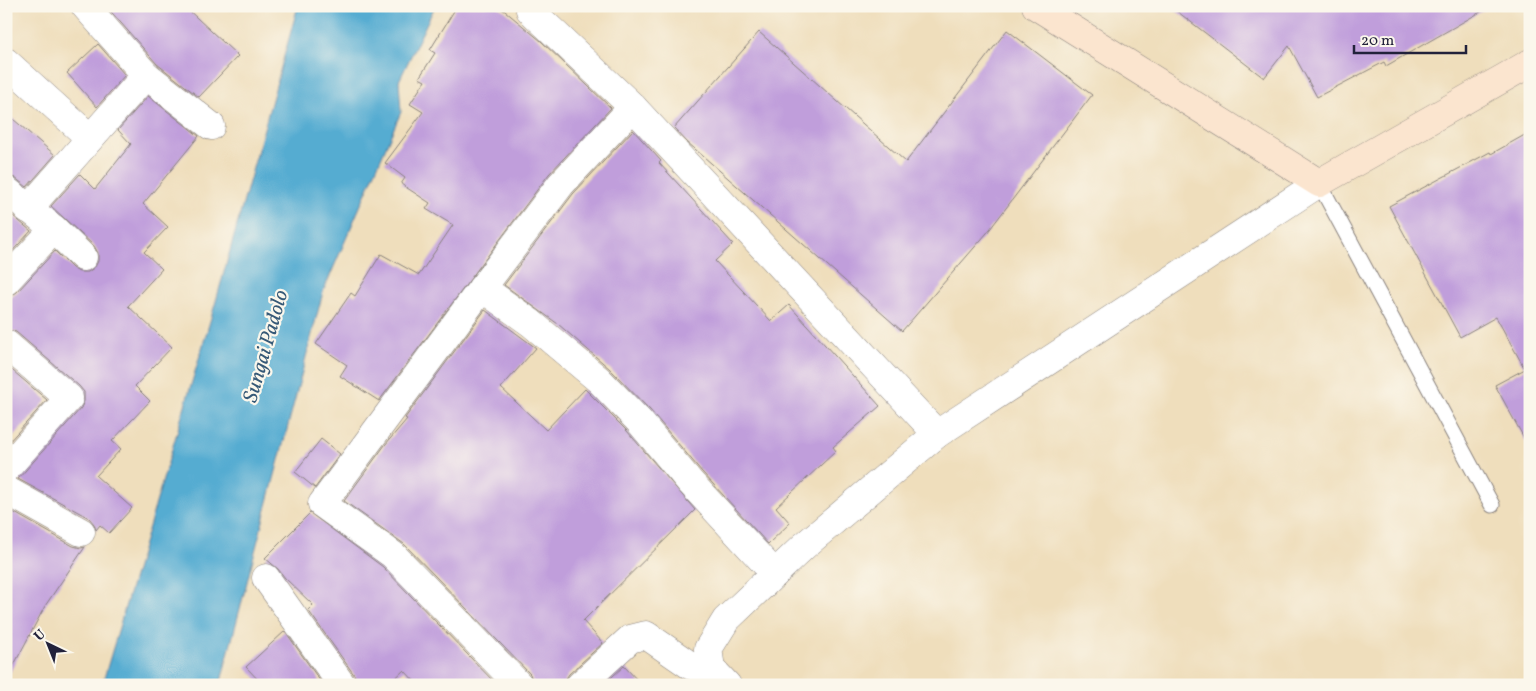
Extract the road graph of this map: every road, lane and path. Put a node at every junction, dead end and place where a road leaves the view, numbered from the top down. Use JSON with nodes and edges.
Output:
{"nodes":[{"id":1,"x":85,"y":6,"type":"edge"},
{"id":2,"x":532,"y":6,"type":"edge"},
{"id":3,"x":1036,"y":6,"type":"edge"},
{"id":4,"x":6,"y":62,"type":"edge"},
{"id":5,"x":1530,"y":63,"type":"edge"},
{"id":6,"x":146,"y":75,"type":"junction"},
{"id":7,"x":634,"y":107,"type":"junction"},
{"id":8,"x":211,"y":126,"type":"dead end"},
{"id":9,"x":90,"y":138,"type":"junction"},
{"id":10,"x":1319,"y":183,"type":"junction"},
{"id":11,"x":6,"y":190,"type":"edge"},
{"id":12,"x":28,"y":209,"type":"junction"},
{"id":13,"x":54,"y":229,"type":"junction"},
{"id":14,"x":83,"y":258,"type":"dead end"},
{"id":15,"x":6,"y":282,"type":"edge"},
{"id":16,"x":482,"y":288,"type":"junction"},
{"id":17,"x":6,"y":344,"type":"edge"},
{"id":18,"x":938,"y":434,"type":"junction"},
{"id":19,"x":6,"y":469,"type":"edge"},
{"id":20,"x":6,"y":490,"type":"edge"},
{"id":21,"x":1492,"y":505,"type":"dead end"},
{"id":22,"x":81,"y":532,"type":"dead end"},
{"id":23,"x":775,"y":574,"type":"junction"},
{"id":24,"x":266,"y":578,"type":"dead end"},
{"id":25,"x":719,"y":676,"type":"edge"},
{"id":26,"x":342,"y":685,"type":"edge"},
{"id":27,"x":519,"y":685,"type":"edge"},
{"id":28,"x":580,"y":685,"type":"edge"}],
"edges":[{"from":1,"to":6,"type":"street"},
{"from":2,"to":7,"type":"street"},
{"from":3,"to":10,"type":"street"},
{"from":4,"to":9,"type":"street"},
{"from":5,"to":10,"type":"street"},
{"from":6,"to":8,"type":"street"},
{"from":6,"to":9,"type":"street"},
{"from":7,"to":16,"type":"street"},
{"from":7,"to":18,"type":"street"},
{"from":9,"to":12,"type":"street"},
{"from":10,"to":18,"type":"street"},
{"from":10,"to":21,"type":"lane"},
{"from":11,"to":12,"type":"street"},
{"from":12,"to":13,"type":"street"},
{"from":13,"to":14,"type":"street"},
{"from":13,"to":15,"type":"street"},
{"from":16,"to":23,"type":"street"},
{"from":16,"to":27,"type":"street"},
{"from":17,"to":19,"type":"street"},
{"from":18,"to":23,"type":"street"},
{"from":20,"to":22,"type":"street"},
{"from":23,"to":25,"type":"street"},
{"from":24,"to":26,"type":"street"},
{"from":25,"to":28,"type":"street"}]}
